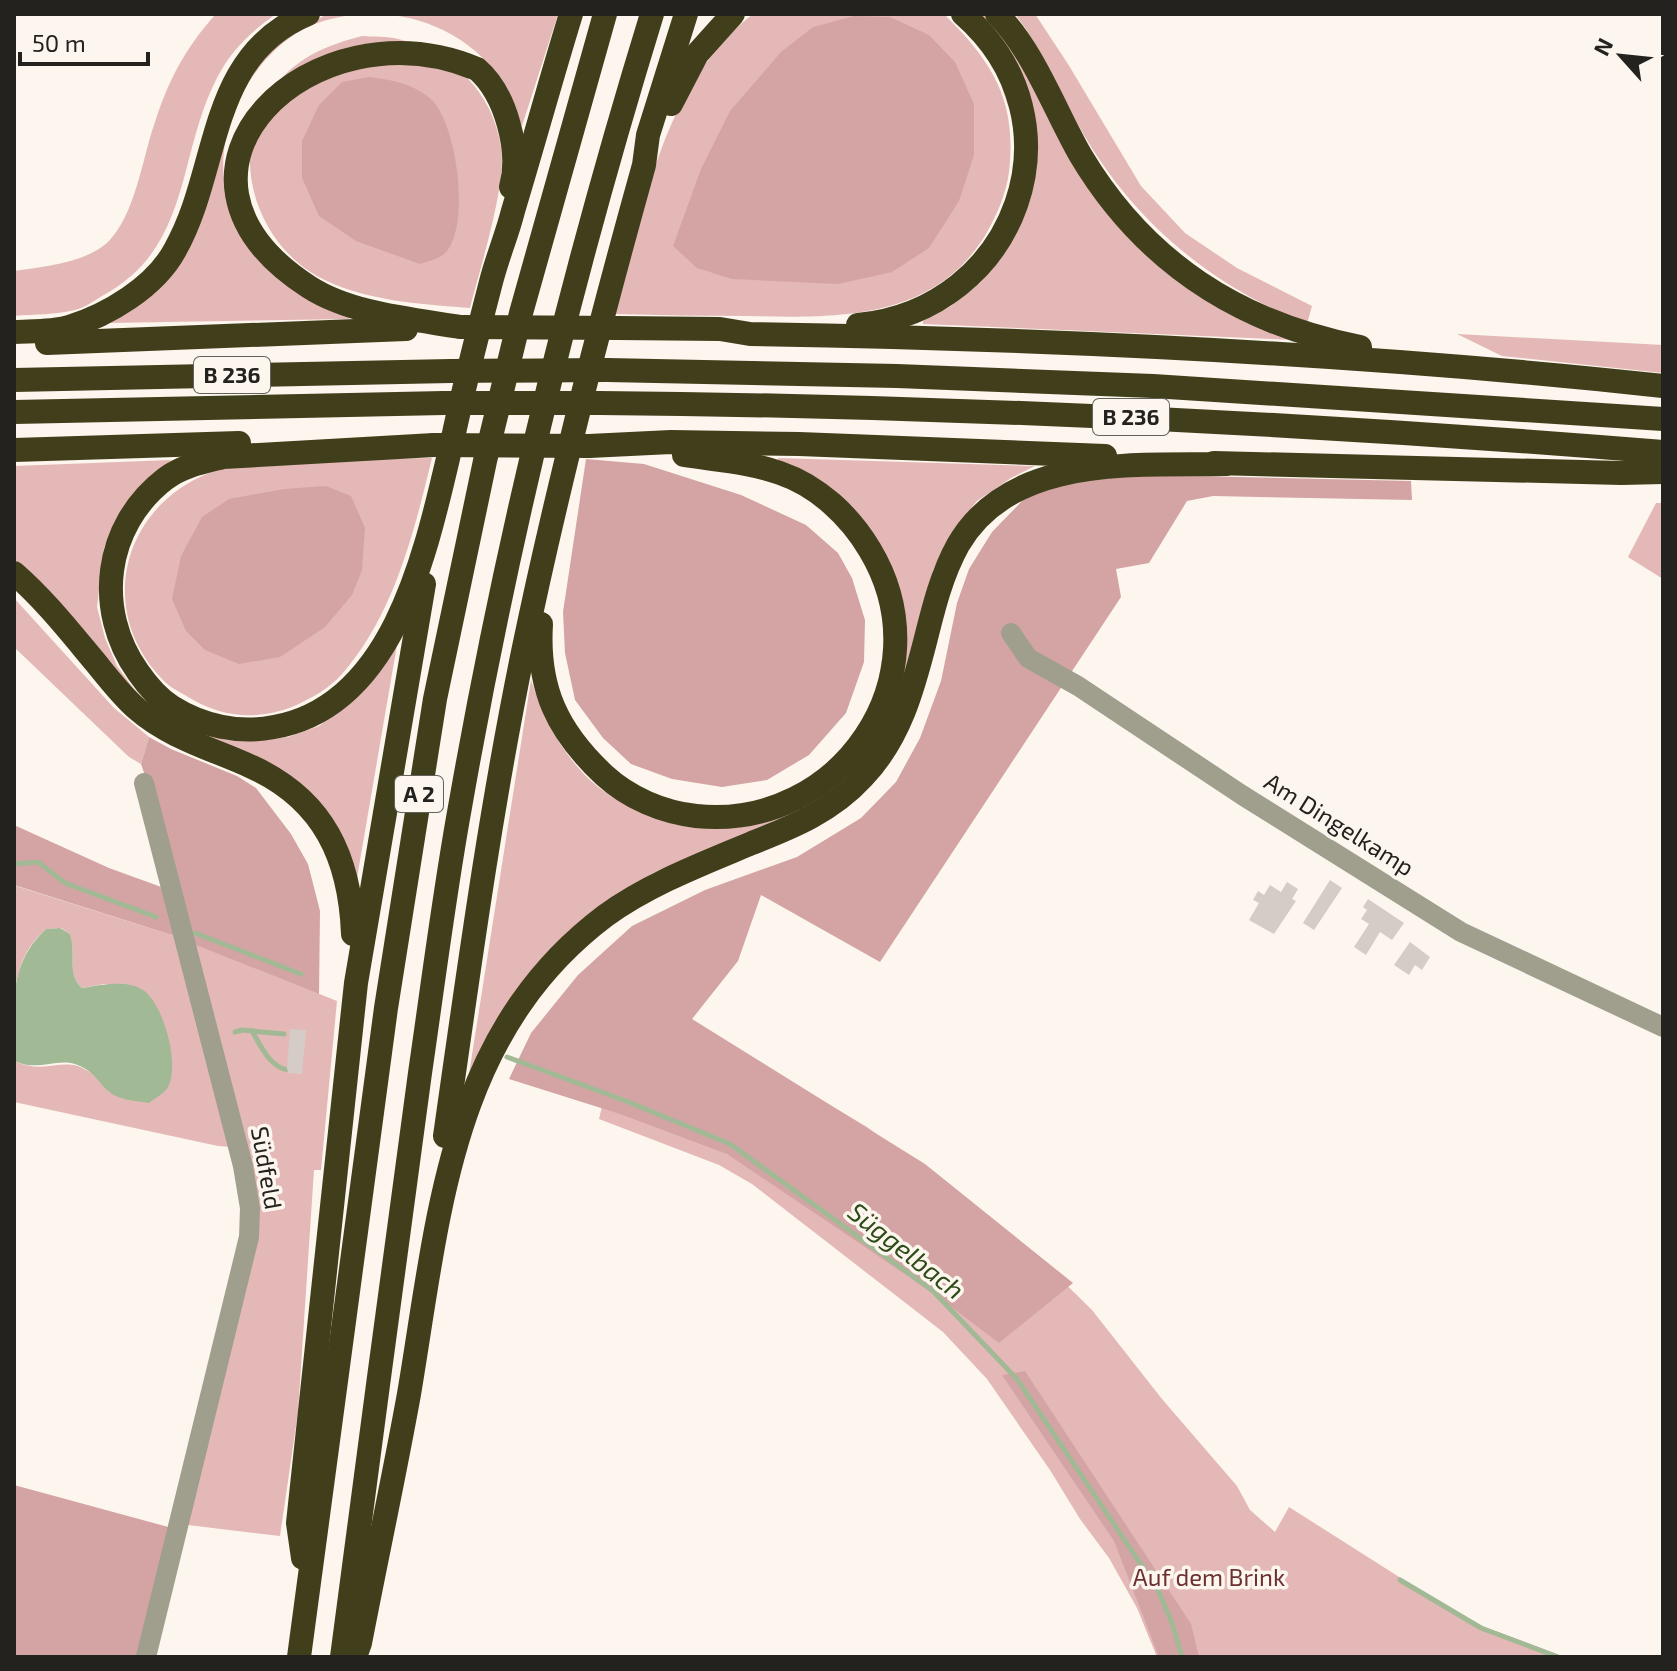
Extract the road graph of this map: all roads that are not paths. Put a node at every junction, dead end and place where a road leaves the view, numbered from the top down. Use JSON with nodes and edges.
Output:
{"nodes":[{"id":1,"x":571,"y":14,"type":"edge"},
{"id":2,"x":605,"y":14,"type":"edge"},
{"id":3,"x":652,"y":14,"type":"edge"},
{"id":4,"x":686,"y":14,"type":"edge"},
{"id":5,"x":733,"y":14,"type":"edge"},
{"id":6,"x":963,"y":14,"type":"edge"},
{"id":7,"x":997,"y":14,"type":"edge"},
{"id":8,"x":421,"y":32,"type":"dead end"},
{"id":9,"x":306,"y":37,"type":"edge"},
{"id":10,"x":268,"y":73,"type":"dead end"},
{"id":11,"x":644,"y":165,"type":"junction"},
{"id":12,"x":494,"y":272,"type":"junction"},
{"id":13,"x":461,"y":327,"type":"junction"},
{"id":14,"x":720,"y":329,"type":"junction"},
{"id":15,"x":14,"y":332,"type":"edge"},
{"id":16,"x":14,"y":344,"type":"edge"},
{"id":17,"x":1460,"y":368,"type":"junction"},
{"id":18,"x":14,"y":380,"type":"edge"},
{"id":19,"x":1663,"y":386,"type":"edge"},
{"id":20,"x":14,"y":412,"type":"edge"},
{"id":21,"x":1663,"y":419,"type":"edge"},
{"id":22,"x":434,"y":445,"type":"junction"},
{"id":23,"x":622,"y":446,"type":"junction"},
{"id":24,"x":14,"y":450,"type":"edge"},
{"id":25,"x":1663,"y":452,"type":"edge"},
{"id":26,"x":1226,"y":464,"type":"junction"},
{"id":27,"x":1663,"y":472,"type":"edge"},
{"id":28,"x":434,"y":515,"type":"junction"},
{"id":29,"x":548,"y":541,"type":"junction"},
{"id":30,"x":14,"y":573,"type":"edge"},
{"id":31,"x":1011,"y":633,"type":"dead end"},
{"id":32,"x":144,"y":783,"type":"dead end"},
{"id":33,"x":356,"y":983,"type":"junction"},
{"id":34,"x":1663,"y":1027,"type":"edge"},
{"id":35,"x":443,"y":1194,"type":"junction"},
{"id":36,"x":307,"y":1588,"type":"junction"},
{"id":37,"x":146,"y":1657,"type":"edge"},
{"id":38,"x":299,"y":1657,"type":"edge"},
{"id":39,"x":342,"y":1657,"type":"edge"},
{"id":40,"x":355,"y":1657,"type":"edge"}],
"edges":[{"from":1,"to":12,"type":"highway"},
{"from":2,"to":36,"type":"highway","number":"A 2"},
{"from":3,"to":39,"type":"highway","number":"A 2"},
{"from":4,"to":11,"type":"highway"},
{"from":5,"to":11,"type":"highway"},
{"from":6,"to":14,"type":"highway"},
{"from":7,"to":17,"type":"highway"},
{"from":8,"to":12,"type":"highway"},
{"from":9,"to":15,"type":"highway"},
{"from":10,"to":13,"type":"highway"},
{"from":11,"to":29,"type":"highway"},
{"from":12,"to":28,"type":"highway"},
{"from":13,"to":14,"type":"highway","bridge":true},
{"from":13,"to":16,"type":"highway"},
{"from":14,"to":17,"type":"highway"},
{"from":17,"to":19,"type":"highway"},
{"from":18,"to":21,"type":"highway","number":"B 236","bridge":true},
{"from":20,"to":25,"type":"highway","number":"B 236","bridge":true},
{"from":22,"to":23,"type":"highway","bridge":true},
{"from":22,"to":24,"type":"highway"},
{"from":22,"to":28,"type":"highway"},
{"from":23,"to":26,"type":"highway"},
{"from":23,"to":29,"type":"highway"},
{"from":26,"to":27,"type":"highway"},
{"from":26,"to":35,"type":"highway"},
{"from":28,"to":33,"type":"highway"},
{"from":29,"to":35,"type":"highway"},
{"from":30,"to":33,"type":"highway"},
{"from":31,"to":34,"type":"street","name":"Am Dingelkamp"},
{"from":32,"to":37,"type":"street","name":"Südfeld"},
{"from":33,"to":36,"type":"highway"},
{"from":35,"to":40,"type":"highway"},
{"from":36,"to":38,"type":"highway","number":"A 2"}]}
